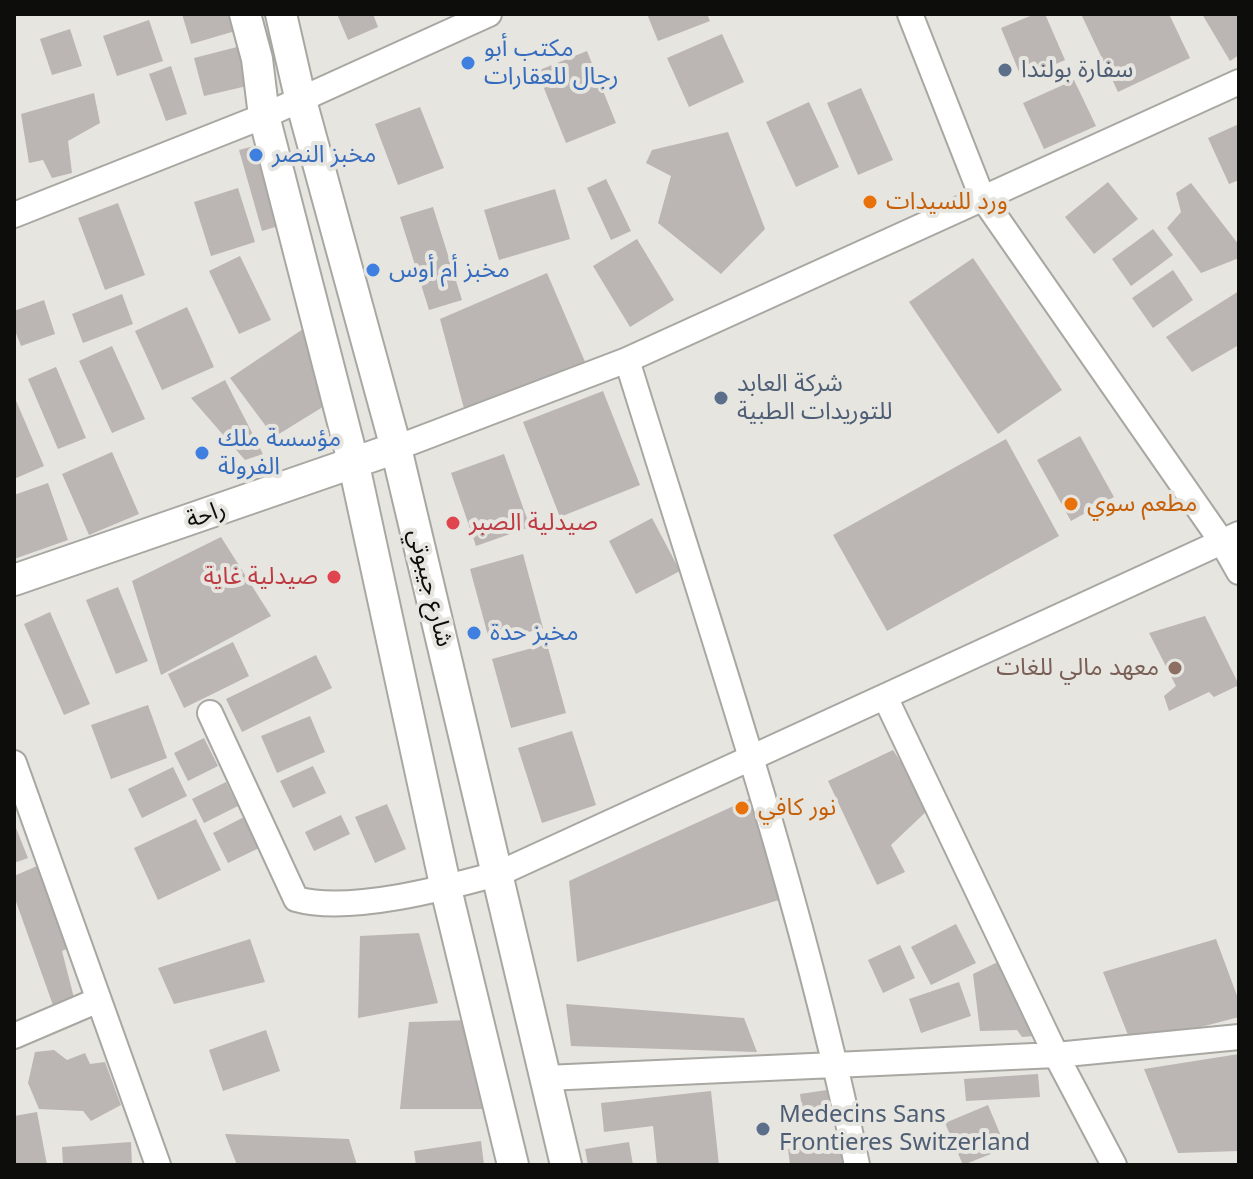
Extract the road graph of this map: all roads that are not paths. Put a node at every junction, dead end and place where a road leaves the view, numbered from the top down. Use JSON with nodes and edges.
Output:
{"nodes":[{"id":1,"x":245,"y":14,"type":"edge"},
{"id":2,"x":281,"y":14,"type":"edge"},
{"id":3,"x":489,"y":14,"type":"edge"},
{"id":4,"x":910,"y":14,"type":"edge"},
{"id":5,"x":1239,"y":82,"type":"edge"},
{"id":6,"x":300,"y":97,"type":"junction"},
{"id":7,"x":264,"y":116,"type":"junction"},
{"id":8,"x":982,"y":197,"type":"junction"},
{"id":9,"x":14,"y":215,"type":"edge"},
{"id":10,"x":627,"y":360,"type":"junction"},
{"id":11,"x":396,"y":448,"type":"junction"},
{"id":12,"x":354,"y":465,"type":"junction"},
{"id":13,"x":1231,"y":538,"type":"edge"},
{"id":14,"x":1239,"y":572,"type":"edge"},
{"id":15,"x":14,"y":580,"type":"edge"},
{"id":16,"x":885,"y":697,"type":"junction"},
{"id":17,"x":210,"y":713,"type":"dead end"},
{"id":18,"x":751,"y":759,"type":"junction"},
{"id":19,"x":14,"y":763,"type":"edge"},
{"id":20,"x":500,"y":873,"type":"junction"},
{"id":21,"x":446,"y":889,"type":"junction"},
{"id":22,"x":96,"y":1001,"type":"junction"},
{"id":23,"x":14,"y":1036,"type":"edge"},
{"id":24,"x":1239,"y":1037,"type":"edge"},
{"id":25,"x":1056,"y":1055,"type":"junction"},
{"id":26,"x":837,"y":1067,"type":"junction"},
{"id":27,"x":546,"y":1078,"type":"junction"},
{"id":28,"x":158,"y":1165,"type":"edge"},
{"id":29,"x":513,"y":1165,"type":"edge"},
{"id":30,"x":566,"y":1165,"type":"edge"},
{"id":31,"x":857,"y":1165,"type":"edge"},
{"id":32,"x":1114,"y":1165,"type":"edge"}],
"edges":[{"from":1,"to":7,"type":"street","name":"شارع جيبوتي"},
{"from":2,"to":6,"type":"street","name":"شارع جيبوتي"},
{"from":3,"to":6,"type":"street"},
{"from":4,"to":8,"type":"street"},
{"from":5,"to":8,"type":"street"},
{"from":6,"to":7,"type":"street"},
{"from":6,"to":11,"type":"street","name":"شارع جيبوتي"},
{"from":7,"to":9,"type":"street"},
{"from":7,"to":12,"type":"street","name":"شارع جيبوتي"},
{"from":8,"to":10,"type":"street"},
{"from":8,"to":13,"type":"street"},
{"from":10,"to":11,"type":"street"},
{"from":10,"to":18,"type":"street"},
{"from":11,"to":12,"type":"street","name":"راحة"},
{"from":11,"to":20,"type":"street","name":"شارع جيبوتي"},
{"from":12,"to":15,"type":"street","name":"راحة"},
{"from":12,"to":21,"type":"street","name":"شارع جيبوتي"},
{"from":13,"to":14,"type":"street"},
{"from":13,"to":16,"type":"street"},
{"from":16,"to":18,"type":"street"},
{"from":16,"to":25,"type":"street"},
{"from":17,"to":21,"type":"street"},
{"from":18,"to":20,"type":"street"},
{"from":18,"to":26,"type":"street"},
{"from":19,"to":22,"type":"street"},
{"from":20,"to":21,"type":"street"},
{"from":20,"to":27,"type":"street","name":"شارع جيبوتي"},
{"from":21,"to":29,"type":"street","name":"شارع جيبوتي"},
{"from":22,"to":23,"type":"street"},
{"from":22,"to":28,"type":"street"},
{"from":24,"to":25,"type":"street"},
{"from":25,"to":26,"type":"street"},
{"from":25,"to":32,"type":"street"},
{"from":26,"to":27,"type":"street"},
{"from":26,"to":31,"type":"street"},
{"from":27,"to":30,"type":"street","name":"شارع جيبوتي"}]}
